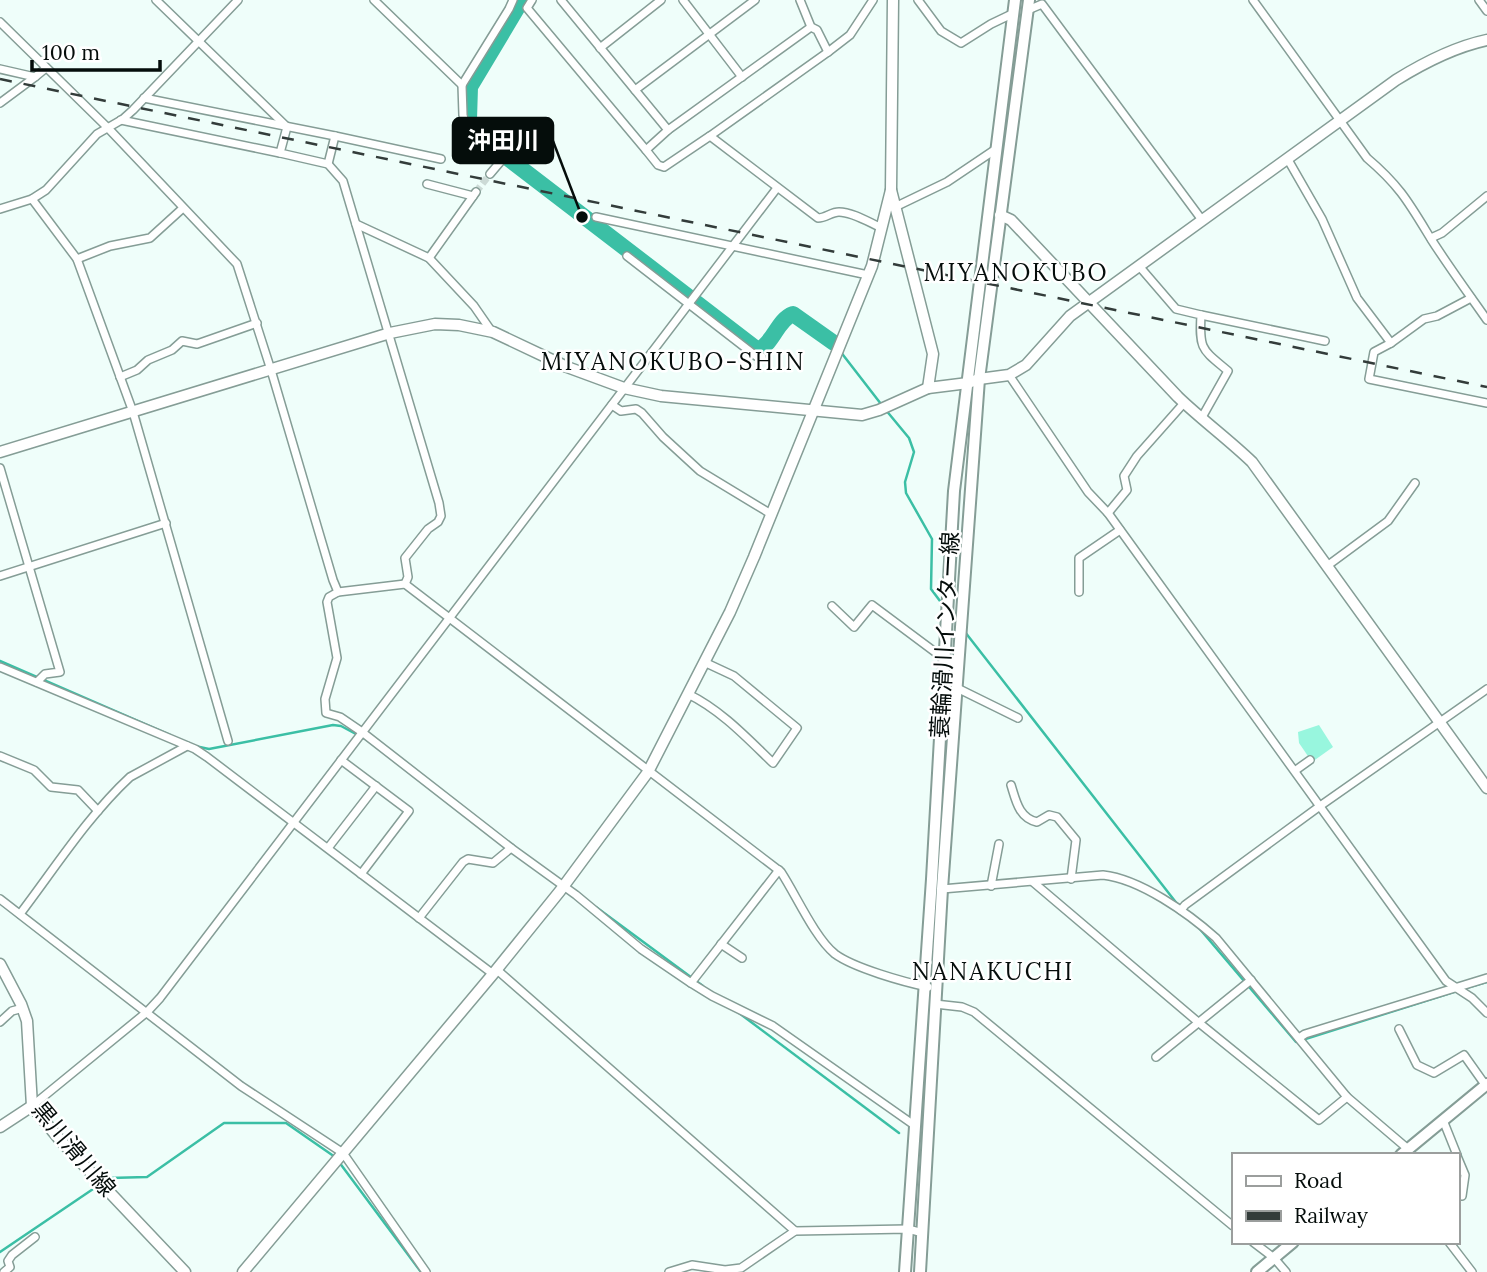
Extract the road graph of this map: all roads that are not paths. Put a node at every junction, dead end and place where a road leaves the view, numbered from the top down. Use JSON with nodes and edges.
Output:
{"nodes":[{"id":1,"x":156,"y":0,"type":"edge"},
{"id":2,"x":238,"y":0,"type":"edge"},
{"id":3,"x":374,"y":0,"type":"edge"},
{"id":4,"x":513,"y":0,"type":"edge"},
{"id":5,"x":532,"y":0,"type":"edge"},
{"id":6,"x":661,"y":0,"type":"edge"},
{"id":7,"x":683,"y":0,"type":"edge"},
{"id":8,"x":755,"y":0,"type":"edge"},
{"id":9,"x":800,"y":0,"type":"edge"},
{"id":10,"x":873,"y":0,"type":"edge"},
{"id":11,"x":893,"y":0,"type":"edge"},
{"id":12,"x":918,"y":0,"type":"edge"},
{"id":13,"x":1015,"y":0,"type":"edge"},
{"id":14,"x":1253,"y":0,"type":"edge"},
{"id":15,"x":1479,"y":0,"type":"edge"},
{"id":16,"x":566,"y":2,"type":"edge"},
{"id":17,"x":1028,"y":5,"type":"edge"},
{"id":18,"x":1487,"y":11,"type":"edge"},
{"id":19,"x":1014,"y":13,"type":"junction"},
{"id":20,"x":0,"y":22,"type":"edge"},
{"id":21,"x":811,"y":27,"type":"junction"},
{"id":22,"x":709,"y":34,"type":"junction"},
{"id":23,"x":1487,"y":40,"type":"edge"},
{"id":24,"x":200,"y":41,"type":"junction"},
{"id":25,"x":600,"y":48,"type":"junction"},
{"id":26,"x":828,"y":52,"type":"junction"},
{"id":27,"x":46,"y":68,"type":"junction"},
{"id":28,"x":0,"y":69,"type":"edge"},
{"id":29,"x":35,"y":77,"type":"junction"},
{"id":30,"x":742,"y":77,"type":"junction"},
{"id":31,"x":462,"y":85,"type":"junction"},
{"id":32,"x":635,"y":90,"type":"junction"},
{"id":33,"x":144,"y":98,"type":"junction"},
{"id":34,"x":0,"y":103,"type":"edge"},
{"id":35,"x":121,"y":120,"type":"junction"},
{"id":36,"x":1339,"y":120,"type":"junction"},
{"id":37,"x":287,"y":127,"type":"junction"},
{"id":38,"x":108,"y":128,"type":"junction"},
{"id":39,"x":668,"y":130,"type":"junction"},
{"id":40,"x":335,"y":136,"type":"junction"},
{"id":41,"x":710,"y":136,"type":"junction"},
{"id":42,"x":997,"y":148,"type":"junction"},
{"id":43,"x":646,"y":150,"type":"junction"},
{"id":44,"x":280,"y":153,"type":"junction"},
{"id":45,"x":1287,"y":158,"type":"junction"},
{"id":46,"x":441,"y":159,"type":"dead end"},
{"id":47,"x":328,"y":164,"type":"junction"},
{"id":48,"x":490,"y":174,"type":"dead end"},
{"id":49,"x":427,"y":184,"type":"dead end"},
{"id":50,"x":777,"y":188,"type":"junction"},
{"id":51,"x":891,"y":190,"type":"junction"},
{"id":52,"x":1487,"y":196,"type":"edge"},
{"id":53,"x":32,"y":199,"type":"junction"},
{"id":54,"x":895,"y":207,"type":"junction"},
{"id":55,"x":183,"y":208,"type":"junction"},
{"id":56,"x":0,"y":209,"type":"edge"},
{"id":57,"x":1000,"y":215,"type":"junction"},
{"id":58,"x":596,"y":217,"type":"dead end"},
{"id":59,"x":1202,"y":220,"type":"junction"},
{"id":60,"x":356,"y":223,"type":"junction"},
{"id":61,"x":882,"y":228,"type":"junction"},
{"id":62,"x":1431,"y":238,"type":"junction"},
{"id":63,"x":733,"y":246,"type":"junction"},
{"id":64,"x":627,"y":256,"type":"dead end"},
{"id":65,"x":429,"y":258,"type":"junction"},
{"id":66,"x":77,"y":259,"type":"junction"},
{"id":67,"x":1139,"y":266,"type":"junction"},
{"id":68,"x":868,"y":275,"type":"junction"},
{"id":69,"x":1471,"y":298,"type":"junction"},
{"id":70,"x":1089,"y":302,"type":"junction"},
{"id":71,"x":688,"y":304,"type":"junction"},
{"id":72,"x":1200,"y":315,"type":"junction"},
{"id":73,"x":1487,"y":320,"type":"edge"},
{"id":74,"x":257,"y":323,"type":"junction"},
{"id":75,"x":493,"y":332,"type":"junction"},
{"id":76,"x":390,"y":333,"type":"junction"},
{"id":77,"x":1325,"y":341,"type":"dead end"},
{"id":78,"x":1391,"y":343,"type":"junction"},
{"id":79,"x":762,"y":357,"type":"dead end"},
{"id":80,"x":271,"y":370,"type":"junction"},
{"id":81,"x":1009,"y":375,"type":"junction"},
{"id":82,"x":120,"y":377,"type":"junction"},
{"id":83,"x":979,"y":379,"type":"junction"},
{"id":84,"x":968,"y":383,"type":"junction"},
{"id":85,"x":928,"y":387,"type":"junction"},
{"id":86,"x":624,"y":388,"type":"junction"},
{"id":87,"x":1184,"y":403,"type":"junction"},
{"id":88,"x":1487,"y":403,"type":"edge"},
{"id":89,"x":612,"y":405,"type":"junction"},
{"id":90,"x":814,"y":411,"type":"junction"},
{"id":91,"x":133,"y":412,"type":"junction"},
{"id":92,"x":1201,"y":419,"type":"junction"},
{"id":93,"x":0,"y":452,"type":"edge"},
{"id":94,"x":0,"y":468,"type":"edge"},
{"id":95,"x":1415,"y":483,"type":"dead end"},
{"id":96,"x":1108,"y":513,"type":"junction"},
{"id":97,"x":771,"y":514,"type":"junction"},
{"id":98,"x":166,"y":523,"type":"junction"},
{"id":99,"x":1120,"y":530,"type":"junction"},
{"id":100,"x":1327,"y":566,"type":"junction"},
{"id":101,"x":30,"y":567,"type":"junction"},
{"id":102,"x":0,"y":576,"type":"edge"},
{"id":103,"x":405,"y":584,"type":"junction"},
{"id":104,"x":338,"y":592,"type":"junction"},
{"id":105,"x":1079,"y":592,"type":"dead end"},
{"id":106,"x":832,"y":606,"type":"dead end"},
{"id":107,"x":449,"y":618,"type":"junction"},
{"id":108,"x":943,"y":658,"type":"junction"},
{"id":109,"x":704,"y":662,"type":"junction"},
{"id":110,"x":958,"y":663,"type":"junction"},
{"id":111,"x":0,"y":667,"type":"edge"},
{"id":112,"x":37,"y":682,"type":"junction"},
{"id":113,"x":957,"y":688,"type":"junction"},
{"id":114,"x":1487,"y":689,"type":"edge"},
{"id":115,"x":688,"y":694,"type":"junction"},
{"id":116,"x":1018,"y":719,"type":"dead end"},
{"id":117,"x":1441,"y":722,"type":"junction"},
{"id":118,"x":362,"y":732,"type":"junction"},
{"id":119,"x":228,"y":741,"type":"dead end"},
{"id":120,"x":187,"y":746,"type":"junction"},
{"id":121,"x":0,"y":756,"type":"edge"},
{"id":122,"x":341,"y":760,"type":"junction"},
{"id":123,"x":1310,"y":760,"type":"dead end"},
{"id":124,"x":1296,"y":770,"type":"junction"},
{"id":125,"x":648,"y":772,"type":"junction"},
{"id":126,"x":1011,"y":785,"type":"dead end"},
{"id":127,"x":376,"y":786,"type":"junction"},
{"id":128,"x":1487,"y":788,"type":"edge"},
{"id":129,"x":1320,"y":806,"type":"junction"},
{"id":130,"x":98,"y":811,"type":"junction"},
{"id":131,"x":293,"y":822,"type":"junction"},
{"id":132,"x":999,"y":844,"type":"dead end"},
{"id":133,"x":328,"y":848,"type":"junction"},
{"id":134,"x":511,"y":848,"type":"junction"},
{"id":135,"x":779,"y":870,"type":"junction"},
{"id":136,"x":361,"y":874,"type":"junction"},
{"id":137,"x":1070,"y":879,"type":"junction"},
{"id":138,"x":1033,"y":882,"type":"junction"},
{"id":139,"x":564,"y":886,"type":"junction"},
{"id":140,"x":991,"y":886,"type":"junction"},
{"id":141,"x":942,"y":889,"type":"junction"},
{"id":142,"x":0,"y":899,"type":"edge"},
{"id":143,"x":1181,"y":911,"type":"junction"},
{"id":144,"x":20,"y":914,"type":"junction"},
{"id":145,"x":419,"y":918,"type":"junction"},
{"id":146,"x":721,"y":944,"type":"junction"},
{"id":147,"x":741,"y":958,"type":"dead end"},
{"id":148,"x":0,"y":964,"type":"edge"},
{"id":149,"x":495,"y":972,"type":"junction"},
{"id":150,"x":1487,"y":978,"type":"edge"},
{"id":151,"x":1251,"y":980,"type":"junction"},
{"id":152,"x":691,"y":983,"type":"junction"},
{"id":153,"x":930,"y":987,"type":"junction"},
{"id":154,"x":1455,"y":987,"type":"junction"},
{"id":155,"x":934,"y":1004,"type":"junction"},
{"id":156,"x":23,"y":1008,"type":"junction"},
{"id":157,"x":147,"y":1012,"type":"junction"},
{"id":158,"x":1487,"y":1013,"type":"edge"},
{"id":159,"x":0,"y":1021,"type":"edge"},
{"id":160,"x":1198,"y":1022,"type":"junction"},
{"id":161,"x":1399,"y":1029,"type":"dead end"},
{"id":162,"x":1299,"y":1038,"type":"junction"},
{"id":163,"x":1156,"y":1057,"type":"dead end"},
{"id":164,"x":1486,"y":1085,"type":"edge"},
{"id":165,"x":1347,"y":1097,"type":"junction"},
{"id":166,"x":32,"y":1106,"type":"junction"},
{"id":167,"x":1443,"y":1120,"type":"junction"},
{"id":168,"x":914,"y":1125,"type":"junction"},
{"id":169,"x":0,"y":1127,"type":"edge"},
{"id":170,"x":1404,"y":1152,"type":"edge"},
{"id":171,"x":343,"y":1153,"type":"junction"},
{"id":172,"x":1456,"y":1153,"type":"edge"},
{"id":173,"x":1459,"y":1161,"type":"edge"},
{"id":174,"x":1462,"y":1196,"type":"dead end"},
{"id":175,"x":1232,"y":1225,"type":"edge"},
{"id":176,"x":908,"y":1229,"type":"junction"},
{"id":177,"x":795,"y":1231,"type":"junction"},
{"id":178,"x":923,"y":1233,"type":"junction"},
{"id":179,"x":35,"y":1237,"type":"dead end"},
{"id":180,"x":1256,"y":1244,"type":"edge"},
{"id":181,"x":1291,"y":1244,"type":"edge"},
{"id":182,"x":1451,"y":1244,"type":"edge"},
{"id":183,"x":1274,"y":1258,"type":"junction"},
{"id":184,"x":9,"y":1270,"type":"edge"},
{"id":185,"x":742,"y":1270,"type":"edge"},
{"id":186,"x":185,"y":1272,"type":"edge"},
{"id":187,"x":243,"y":1272,"type":"edge"},
{"id":188,"x":426,"y":1272,"type":"edge"},
{"id":189,"x":669,"y":1272,"type":"edge"},
{"id":190,"x":905,"y":1272,"type":"edge"},
{"id":191,"x":920,"y":1272,"type":"edge"},
{"id":192,"x":1257,"y":1272,"type":"edge"},
{"id":193,"x":1286,"y":1272,"type":"edge"},
{"id":194,"x":1472,"y":1272,"type":"edge"}],
"edges":[{"from":1,"to":24,"type":"street"},
{"from":2,"to":24,"type":"street"},
{"from":3,"to":31,"type":"street"},
{"from":4,"to":31,"type":"street"},
{"from":5,"to":43,"type":"street"},
{"from":6,"to":25,"type":"street"},
{"from":7,"to":22,"type":"street"},
{"from":8,"to":22,"type":"street"},
{"from":9,"to":21,"type":"street"},
{"from":10,"to":26,"type":"street"},
{"from":11,"to":51,"type":"street"},
{"from":12,"to":19,"type":"street"},
{"from":13,"to":19,"type":"main road","name":"蓑輪滑川インター線"},
{"from":14,"to":36,"type":"street"},
{"from":15,"to":18,"type":"street"},
{"from":16,"to":25,"type":"street"},
{"from":17,"to":57,"type":"main road","name":"蓑輪滑川インター線"},
{"from":17,"to":59,"type":"street"},
{"from":19,"to":42,"type":"main road","name":"蓑輪滑川インター線"},
{"from":20,"to":27,"type":"street"},
{"from":21,"to":26,"type":"street"},
{"from":21,"to":30,"type":"street"},
{"from":22,"to":30,"type":"street"},
{"from":22,"to":32,"type":"street"},
{"from":23,"to":36,"type":"street"},
{"from":24,"to":33,"type":"street"},
{"from":24,"to":37,"type":"street"},
{"from":25,"to":32,"type":"street"},
{"from":26,"to":41,"type":"street"},
{"from":27,"to":29,"type":"street"},
{"from":27,"to":38,"type":"street"},
{"from":28,"to":29,"type":"street"},
{"from":29,"to":34,"type":"street"},
{"from":30,"to":39,"type":"street"},
{"from":31,"to":48,"type":"street"},
{"from":32,"to":39,"type":"street"},
{"from":33,"to":35,"type":"street"},
{"from":33,"to":37,"type":"street"},
{"from":35,"to":38,"type":"street"},
{"from":35,"to":44,"type":"street"},
{"from":36,"to":45,"type":"street"},
{"from":36,"to":62,"type":"street"},
{"from":37,"to":40,"type":"street"},
{"from":37,"to":44,"type":"street"},
{"from":38,"to":53,"type":"street"},
{"from":38,"to":55,"type":"street"},
{"from":39,"to":43,"type":"street"},
{"from":40,"to":46,"type":"street"},
{"from":40,"to":47,"type":"street"},
{"from":41,"to":43,"type":"street"},
{"from":41,"to":50,"type":"street"},
{"from":42,"to":54,"type":"street"},
{"from":42,"to":84,"type":"main road","name":"蓑輪滑川インター線"},
{"from":44,"to":47,"type":"street"},
{"from":45,"to":59,"type":"street"},
{"from":45,"to":78,"type":"street"},
{"from":47,"to":60,"type":"street"},
{"from":49,"to":65,"type":"street"},
{"from":50,"to":61,"type":"street"},
{"from":50,"to":63,"type":"street"},
{"from":51,"to":54,"type":"street"},
{"from":51,"to":61,"type":"street"},
{"from":52,"to":62,"type":"street"},
{"from":53,"to":56,"type":"street"},
{"from":53,"to":66,"type":"street"},
{"from":54,"to":85,"type":"street"},
{"from":55,"to":66,"type":"street"},
{"from":55,"to":74,"type":"street"},
{"from":57,"to":70,"type":"street"},
{"from":57,"to":83,"type":"main road","name":"蓑輪滑川インター線"},
{"from":58,"to":63,"type":"street"},
{"from":59,"to":67,"type":"street"},
{"from":60,"to":65,"type":"street"},
{"from":60,"to":76,"type":"street"},
{"from":61,"to":68,"type":"street"},
{"from":62,"to":69,"type":"street"},
{"from":63,"to":68,"type":"street"},
{"from":63,"to":71,"type":"street"},
{"from":64,"to":71,"type":"street"},
{"from":65,"to":75,"type":"street"},
{"from":66,"to":82,"type":"street"},
{"from":67,"to":70,"type":"street"},
{"from":67,"to":72,"type":"street"},
{"from":68,"to":90,"type":"street"},
{"from":69,"to":73,"type":"street"},
{"from":69,"to":78,"type":"street"},
{"from":70,"to":81,"type":"street"},
{"from":70,"to":87,"type":"street"},
{"from":71,"to":79,"type":"street"},
{"from":71,"to":86,"type":"street"},
{"from":72,"to":77,"type":"street"},
{"from":72,"to":92,"type":"street"},
{"from":74,"to":80,"type":"street"},
{"from":74,"to":82,"type":"street"},
{"from":75,"to":76,"type":"street"},
{"from":75,"to":86,"type":"street"},
{"from":76,"to":80,"type":"street"},
{"from":76,"to":103,"type":"street"},
{"from":78,"to":88,"type":"street"},
{"from":80,"to":91,"type":"street"},
{"from":80,"to":104,"type":"street"},
{"from":81,"to":83,"type":"street"},
{"from":81,"to":96,"type":"street"},
{"from":82,"to":91,"type":"street"},
{"from":83,"to":84,"type":"street"},
{"from":83,"to":110,"type":"main road","name":"蓑輪滑川インター線"},
{"from":84,"to":85,"type":"street"},
{"from":84,"to":108,"type":"main road","name":"蓑輪滑川インター線"},
{"from":85,"to":90,"type":"street"},
{"from":86,"to":89,"type":"street"},
{"from":86,"to":90,"type":"street"},
{"from":87,"to":92,"type":"street"},
{"from":87,"to":96,"type":"street"},
{"from":89,"to":97,"type":"street"},
{"from":89,"to":107,"type":"street"},
{"from":90,"to":97,"type":"street"},
{"from":91,"to":93,"type":"street"},
{"from":91,"to":98,"type":"street"},
{"from":92,"to":100,"type":"street"},
{"from":94,"to":101,"type":"street"},
{"from":95,"to":100,"type":"street"},
{"from":96,"to":99,"type":"street"},
{"from":97,"to":109,"type":"street"},
{"from":98,"to":101,"type":"street"},
{"from":98,"to":119,"type":"street"},
{"from":99,"to":105,"type":"street"},
{"from":99,"to":124,"type":"street"},
{"from":100,"to":117,"type":"street"},
{"from":101,"to":102,"type":"street"},
{"from":101,"to":112,"type":"street"},
{"from":103,"to":104,"type":"street"},
{"from":103,"to":107,"type":"street"},
{"from":104,"to":118,"type":"street"},
{"from":106,"to":108,"type":"street"},
{"from":107,"to":118,"type":"street"},
{"from":107,"to":125,"type":"street"},
{"from":108,"to":110,"type":"street"},
{"from":108,"to":153,"type":"main road","name":"蓑輪滑川インター線"},
{"from":109,"to":115,"type":"street"},
{"from":109,"to":115,"type":"street"},
{"from":110,"to":113,"type":"main road","name":"蓑輪滑川インター線"},
{"from":111,"to":112,"type":"street"},
{"from":112,"to":120,"type":"street"},
{"from":113,"to":116,"type":"street"},
{"from":113,"to":141,"type":"main road","name":"蓑輪滑川インター線"},
{"from":114,"to":117,"type":"street"},
{"from":115,"to":125,"type":"street"},
{"from":117,"to":128,"type":"street"},
{"from":117,"to":129,"type":"street"},
{"from":118,"to":122,"type":"street"},
{"from":118,"to":134,"type":"street"},
{"from":120,"to":130,"type":"street"},
{"from":120,"to":131,"type":"street"},
{"from":121,"to":130,"type":"street"},
{"from":122,"to":127,"type":"street"},
{"from":122,"to":131,"type":"street"},
{"from":123,"to":124,"type":"street"},
{"from":124,"to":129,"type":"street"},
{"from":125,"to":135,"type":"street"},
{"from":125,"to":139,"type":"street"},
{"from":126,"to":137,"type":"street"},
{"from":127,"to":133,"type":"street"},
{"from":127,"to":136,"type":"street"},
{"from":129,"to":143,"type":"street"},
{"from":129,"to":154,"type":"street"},
{"from":130,"to":144,"type":"street"},
{"from":131,"to":133,"type":"street"},
{"from":131,"to":157,"type":"street"},
{"from":132,"to":140,"type":"street"},
{"from":133,"to":136,"type":"street"},
{"from":134,"to":139,"type":"street"},
{"from":134,"to":145,"type":"street"},
{"from":135,"to":146,"type":"street"},
{"from":135,"to":153,"type":"street"},
{"from":136,"to":145,"type":"street"},
{"from":137,"to":138,"type":"street"},
{"from":137,"to":143,"type":"street"},
{"from":138,"to":140,"type":"street"},
{"from":138,"to":160,"type":"street"},
{"from":139,"to":149,"type":"street"},
{"from":139,"to":152,"type":"street"},
{"from":140,"to":141,"type":"street"},
{"from":141,"to":153,"type":"main road","name":"蓑輪滑川インター線"},
{"from":142,"to":144,"type":"street"},
{"from":143,"to":151,"type":"street"},
{"from":144,"to":157,"type":"street"},
{"from":145,"to":149,"type":"street"},
{"from":146,"to":147,"type":"street"},
{"from":146,"to":152,"type":"street"},
{"from":148,"to":156,"type":"street","name":"黒川滑川線"},
{"from":149,"to":171,"type":"street"},
{"from":149,"to":177,"type":"street"},
{"from":150,"to":154,"type":"street"},
{"from":151,"to":160,"type":"street"},
{"from":151,"to":162,"type":"street"},
{"from":152,"to":168,"type":"street"},
{"from":153,"to":155,"type":"main road","name":"蓑輪滑川インター線"},
{"from":153,"to":168,"type":"main road","name":"蓑輪滑川インター線"},
{"from":154,"to":158,"type":"street"},
{"from":154,"to":162,"type":"street"},
{"from":155,"to":175,"type":"street"},
{"from":155,"to":178,"type":"main road","name":"蓑輪滑川インター線"},
{"from":156,"to":159,"type":"street"},
{"from":156,"to":166,"type":"street","name":"黒川滑川線"},
{"from":157,"to":166,"type":"street"},
{"from":157,"to":171,"type":"street"},
{"from":160,"to":163,"type":"street"},
{"from":160,"to":165,"type":"street"},
{"from":161,"to":164,"type":"street"},
{"from":162,"to":165,"type":"street"},
{"from":164,"to":167,"type":"main road"},
{"from":165,"to":170,"type":"street"},
{"from":166,"to":169,"type":"street"},
{"from":166,"to":186,"type":"street","name":"黒川滑川線"},
{"from":167,"to":170,"type":"main road"},
{"from":167,"to":172,"type":"street"},
{"from":168,"to":176,"type":"main road","name":"蓑輪滑川インター線"},
{"from":171,"to":187,"type":"street"},
{"from":171,"to":188,"type":"street"},
{"from":173,"to":174,"type":"street"},
{"from":176,"to":177,"type":"street"},
{"from":176,"to":178,"type":"street"},
{"from":176,"to":190,"type":"main road","name":"蓑輪滑川インター線"},
{"from":177,"to":185,"type":"street"},
{"from":178,"to":191,"type":"main road","name":"蓑輪滑川インター線"},
{"from":179,"to":184,"type":"street"},
{"from":180,"to":183,"type":"street"},
{"from":181,"to":183,"type":"main road"},
{"from":182,"to":194,"type":"street"},
{"from":183,"to":192,"type":"main road"},
{"from":183,"to":193,"type":"street"},
{"from":185,"to":189,"type":"street"}]}
